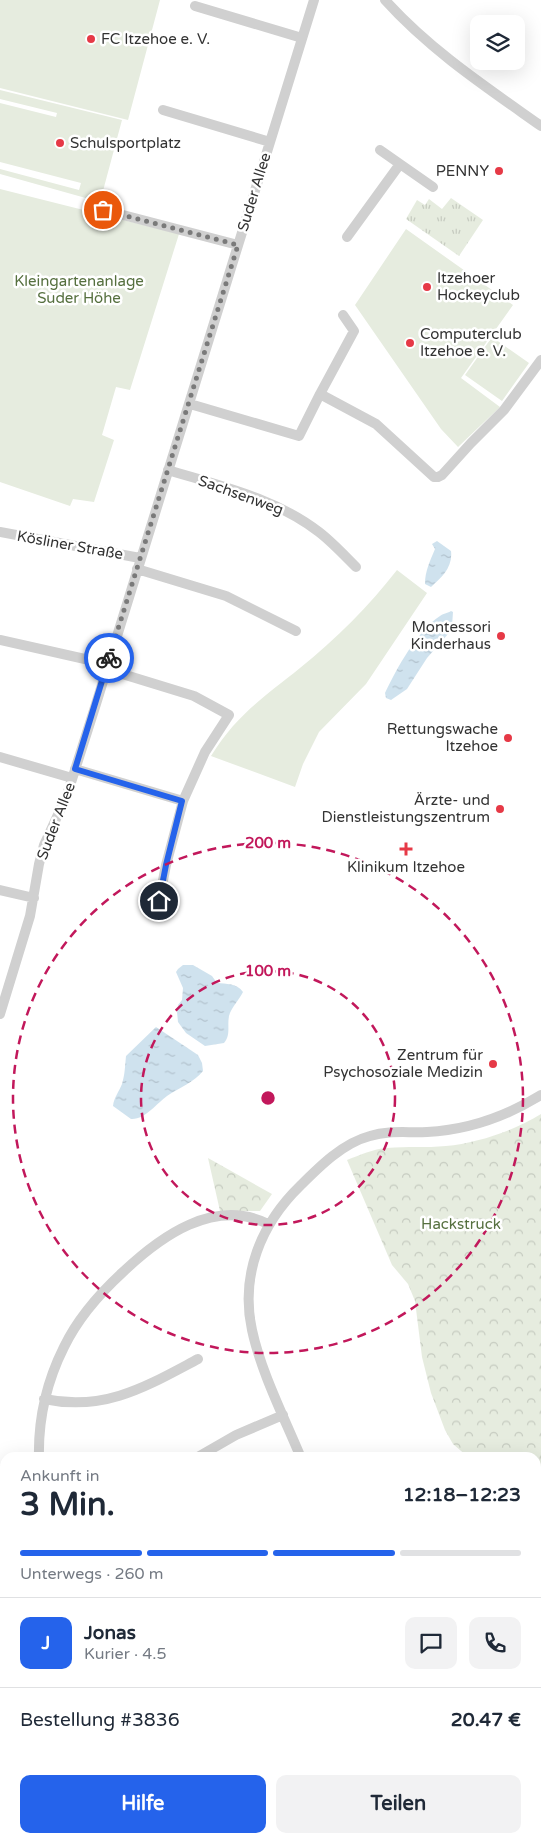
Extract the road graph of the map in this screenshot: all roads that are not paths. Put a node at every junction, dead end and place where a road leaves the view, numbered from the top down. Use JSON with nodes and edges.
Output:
{"nodes":[{"id":1,"x":314,"y":0,"type":"edge"},
{"id":2,"x":384,"y":0,"type":"edge"},
{"id":3,"x":195,"y":6,"type":"dead end"},
{"id":4,"x":302,"y":38,"type":"junction"},
{"id":5,"x":163,"y":110,"type":"dead end"},
{"id":6,"x":541,"y":126,"type":"edge"},
{"id":7,"x":270,"y":142,"type":"junction"},
{"id":8,"x":380,"y":150,"type":"dead end"},
{"id":9,"x":400,"y":164,"type":"junction"},
{"id":10,"x":433,"y":187,"type":"dead end"},
{"id":11,"x":100,"y":209,"type":"dead end"},
{"id":12,"x":347,"y":237,"type":"dead end"},
{"id":13,"x":238,"y":245,"type":"junction"},
{"id":14,"x":344,"y":315,"type":"dead end"},
{"id":15,"x":541,"y":360,"type":"edge"},
{"id":16,"x":320,"y":394,"type":"junction"},
{"id":17,"x":190,"y":404,"type":"junction"},
{"id":18,"x":168,"y":470,"type":"junction"},
{"id":19,"x":0,"y":532,"type":"edge"},
{"id":20,"x":140,"y":558,"type":"junction"},
{"id":21,"x":356,"y":567,"type":"dead end"},
{"id":22,"x":137,"y":570,"type":"junction"},
{"id":23,"x":296,"y":631,"type":"dead end"},
{"id":24,"x":0,"y":640,"type":"edge"},
{"id":25,"x":107,"y":666,"type":"junction"},
{"id":26,"x":0,"y":757,"type":"edge"},
{"id":27,"x":74,"y":774,"type":"junction"},
{"id":28,"x":182,"y":801,"type":"junction"},
{"id":29,"x":0,"y":890,"type":"edge"},
{"id":30,"x":34,"y":898,"type":"junction"},
{"id":31,"x":159,"y":901,"type":"dead end"},
{"id":32,"x":0,"y":1014,"type":"edge"},
{"id":33,"x":541,"y":1095,"type":"edge"},
{"id":34,"x":268,"y":1224,"type":"junction"},
{"id":35,"x":198,"y":1359,"type":"dead end"},
{"id":36,"x":44,"y":1399,"type":"junction"},
{"id":37,"x":283,"y":1415,"type":"junction"},
{"id":38,"x":39,"y":1452,"type":"edge"},
{"id":39,"x":206,"y":1452,"type":"edge"},
{"id":40,"x":298,"y":1452,"type":"edge"}],
"edges":[{"from":1,"to":4,"type":"street","name":"Suder Allee"},
{"from":2,"to":6,"type":"street"},
{"from":3,"to":4,"type":"street"},
{"from":4,"to":7,"type":"street","name":"Suder Allee"},
{"from":5,"to":7,"type":"street"},
{"from":7,"to":13,"type":"street","name":"Suder Allee"},
{"from":8,"to":9,"type":"street"},
{"from":9,"to":10,"type":"street"},
{"from":9,"to":12,"type":"street"},
{"from":11,"to":13,"type":"street"},
{"from":13,"to":17,"type":"street","name":"Suder Allee"},
{"from":14,"to":16,"type":"street"},
{"from":15,"to":16,"type":"street"},
{"from":16,"to":17,"type":"street"},
{"from":17,"to":18,"type":"street","name":"Suder Allee"},
{"from":18,"to":20,"type":"street","name":"Suder Allee"},
{"from":18,"to":21,"type":"street","name":"Sachsenweg"},
{"from":19,"to":20,"type":"street","name":"Kösliner Straße"},
{"from":20,"to":22,"type":"street","name":"Suder Allee"},
{"from":22,"to":23,"type":"street"},
{"from":22,"to":25,"type":"street","name":"Suder Allee"},
{"from":24,"to":25,"type":"street"},
{"from":25,"to":27,"type":"street","name":"Suder Allee"},
{"from":25,"to":28,"type":"street"},
{"from":26,"to":27,"type":"street"},
{"from":27,"to":28,"type":"street"},
{"from":27,"to":30,"type":"street","name":"Suder Allee"},
{"from":28,"to":31,"type":"street"},
{"from":29,"to":30,"type":"street"},
{"from":30,"to":32,"type":"street","name":"Suder Allee"},
{"from":33,"to":34,"type":"street"},
{"from":34,"to":36,"type":"street"},
{"from":34,"to":37,"type":"street"},
{"from":35,"to":36,"type":"street"},
{"from":36,"to":38,"type":"street"},
{"from":37,"to":39,"type":"street"},
{"from":37,"to":40,"type":"street"}]}
